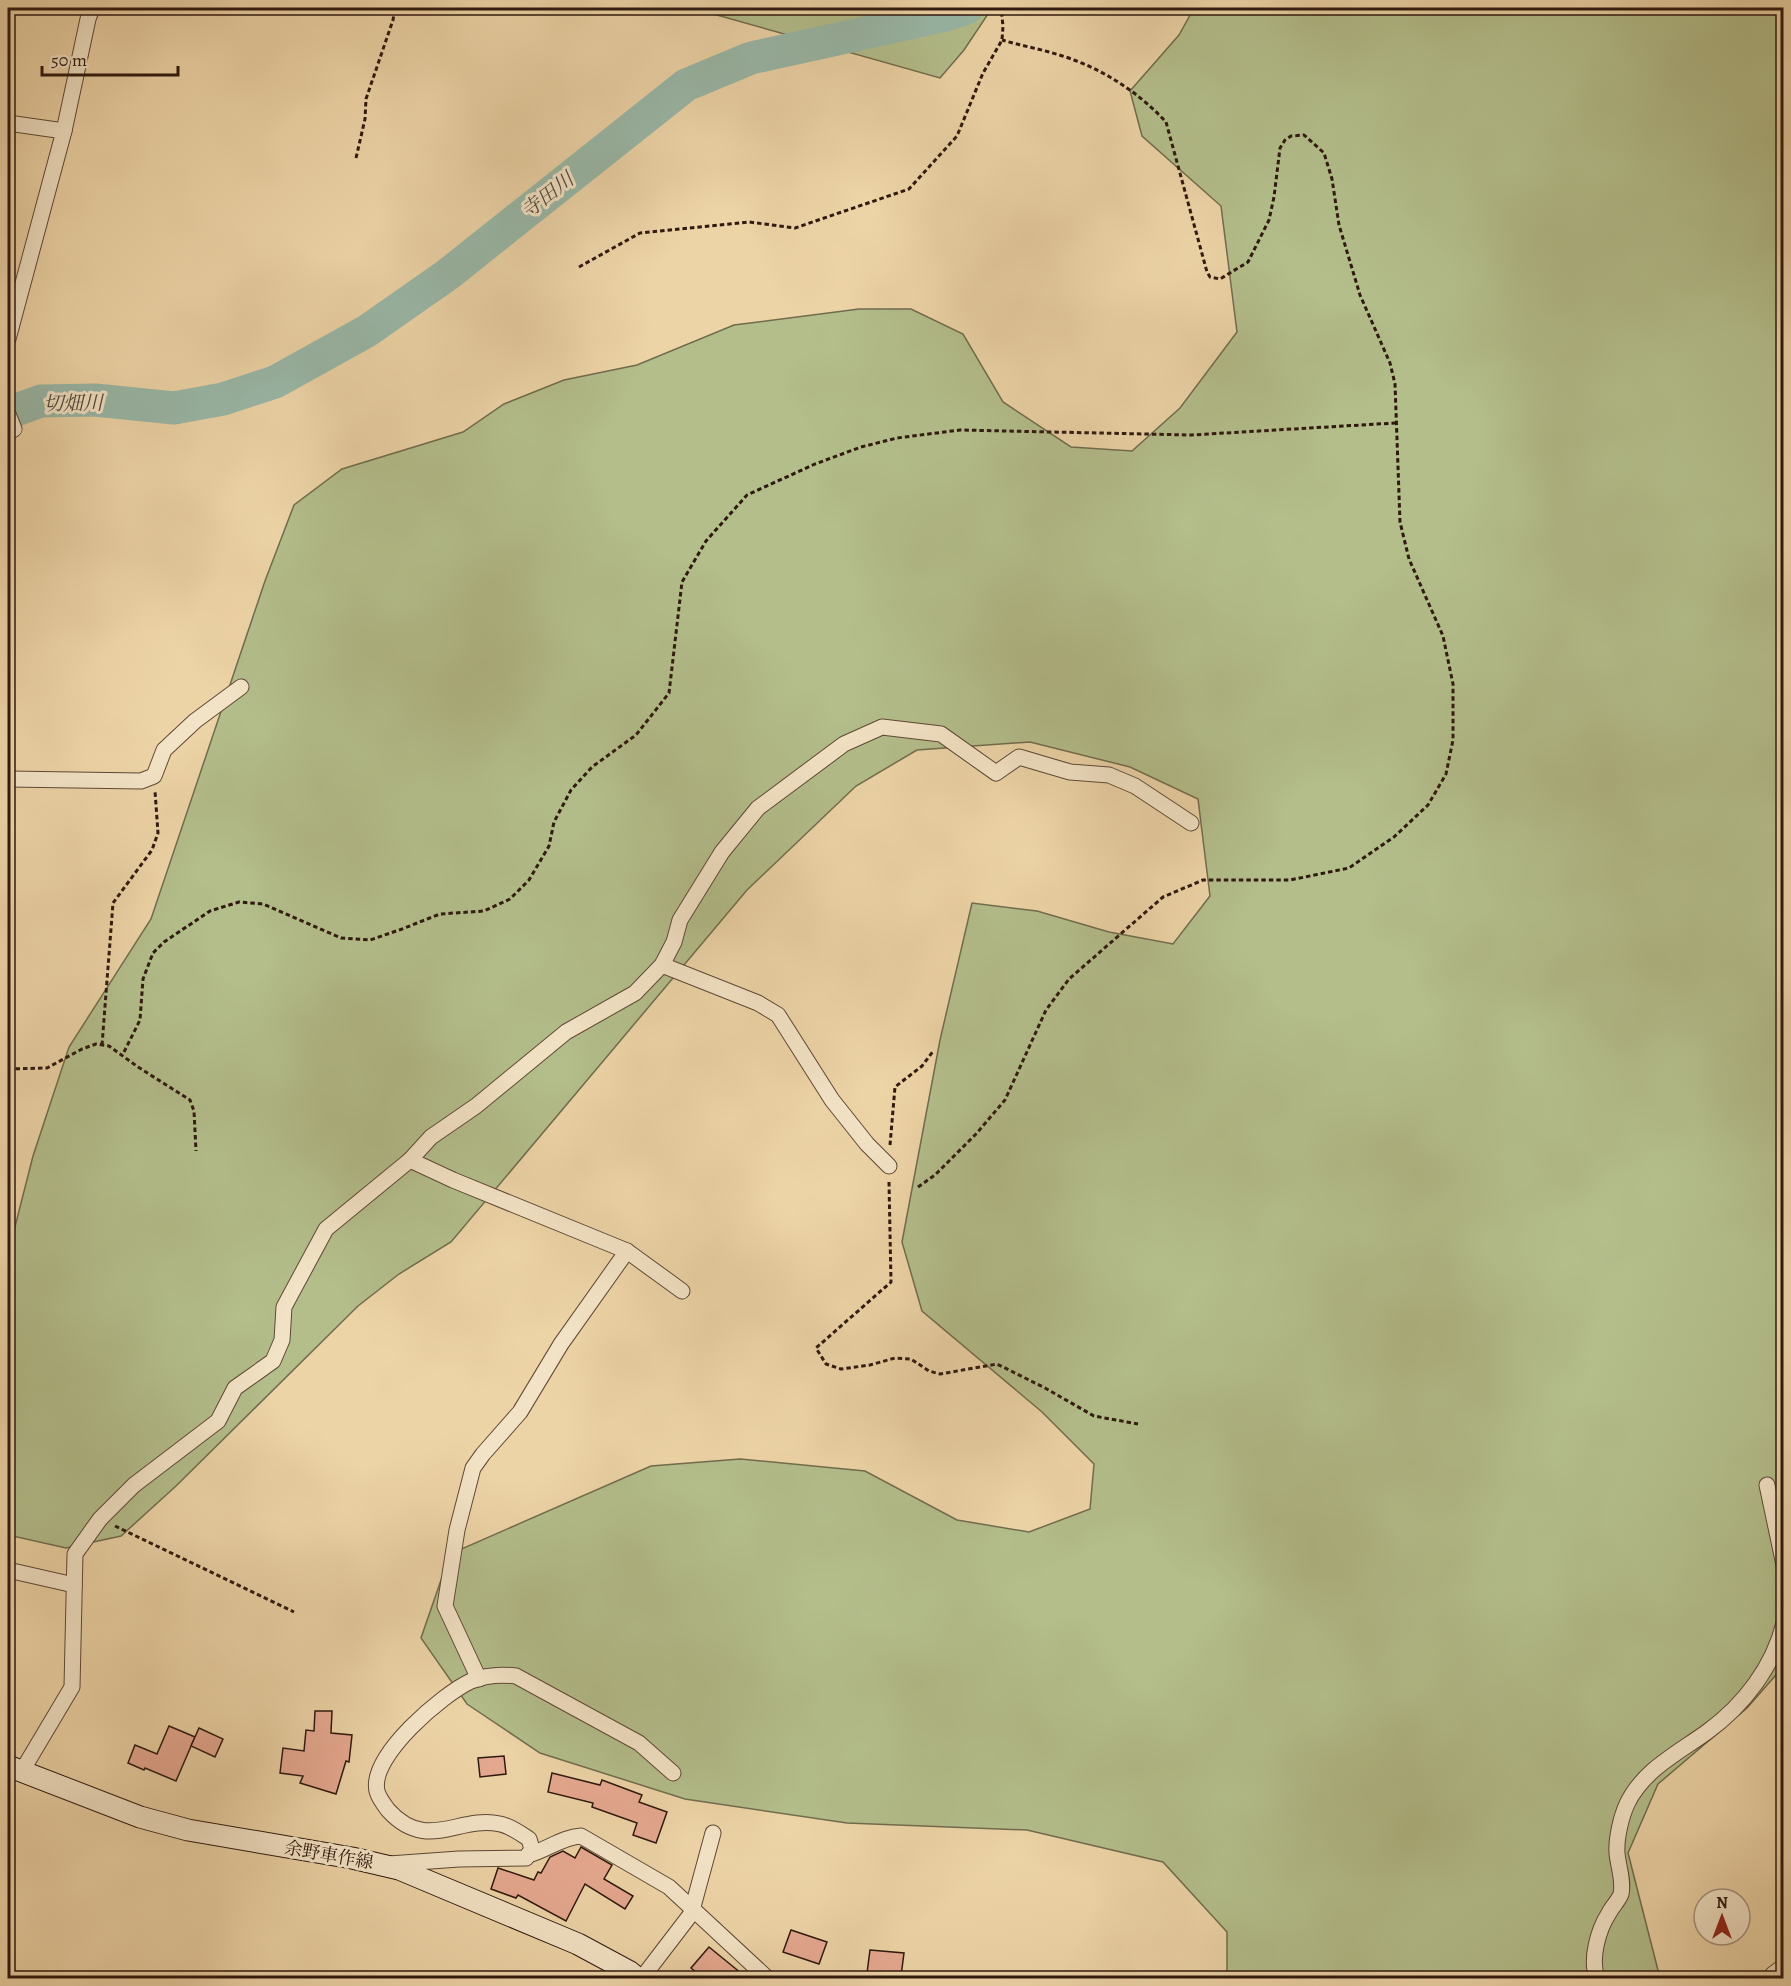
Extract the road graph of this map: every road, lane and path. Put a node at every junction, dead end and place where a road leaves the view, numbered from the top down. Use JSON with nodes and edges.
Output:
{"nodes":[{"id":1,"x":92,"y":8,"type":"edge"},
{"id":2,"x":395,"y":8,"type":"edge"},
{"id":3,"x":1001,"y":8,"type":"edge"},
{"id":4,"x":1002,"y":40,"type":"junction"},
{"id":5,"x":8,"y":123,"type":"edge"},
{"id":6,"x":64,"y":130,"type":"junction"},
{"id":7,"x":356,"y":158,"type":"dead end"},
{"id":8,"x":579,"y":267,"type":"dead end"},
{"id":9,"x":8,"y":339,"type":"edge"},
{"id":10,"x":8,"y":414,"type":"edge"},
{"id":11,"x":1395,"y":423,"type":"junction"},
{"id":12,"x":8,"y":433,"type":"edge"},
{"id":13,"x":241,"y":687,"type":"dead end"},
{"id":14,"x":154,"y":776,"type":"junction"},
{"id":15,"x":8,"y":779,"type":"edge"},
{"id":16,"x":1191,"y":823,"type":"dead end"},
{"id":17,"x":662,"y":965,"type":"junction"},
{"id":18,"x":102,"y":1045,"type":"junction"},
{"id":19,"x":934,"y":1050,"type":"dead end"},
{"id":20,"x":124,"y":1052,"type":"dead end"},
{"id":21,"x":8,"y":1069,"type":"edge"},
{"id":22,"x":196,"y":1151,"type":"dead end"},
{"id":23,"x":410,"y":1160,"type":"junction"},
{"id":24,"x":889,"y":1166,"type":"junction"},
{"id":25,"x":918,"y":1187,"type":"dead end"},
{"id":26,"x":627,"y":1251,"type":"junction"},
{"id":27,"x":682,"y":1291,"type":"dead end"},
{"id":28,"x":1138,"y":1424,"type":"dead end"},
{"id":29,"x":1767,"y":1485,"type":"dead end"},
{"id":30,"x":100,"y":1519,"type":"junction"},
{"id":31,"x":1784,"y":1565,"type":"edge"},
{"id":32,"x":8,"y":1570,"type":"edge"},
{"id":33,"x":74,"y":1586,"type":"junction"},
{"id":34,"x":294,"y":1612,"type":"dead end"},
{"id":35,"x":1784,"y":1623,"type":"edge"},
{"id":36,"x":479,"y":1679,"type":"junction"},
{"id":37,"x":15,"y":1768,"type":"edge"},
{"id":38,"x":673,"y":1773,"type":"dead end"},
{"id":39,"x":713,"y":1833,"type":"dead end"},
{"id":40,"x":528,"y":1855,"type":"junction"},
{"id":41,"x":380,"y":1864,"type":"junction"},
{"id":42,"x":692,"y":1908,"type":"junction"},
{"id":43,"x":1784,"y":1966,"type":"edge"},
{"id":44,"x":637,"y":1978,"type":"edge"},
{"id":45,"x":642,"y":1978,"type":"edge"},
{"id":46,"x":767,"y":1978,"type":"edge"},
{"id":47,"x":1598,"y":1978,"type":"edge"},
{"id":48,"x":1770,"y":1978,"type":"edge"}],
"edges":[{"from":1,"to":6,"type":"street"},
{"from":2,"to":7,"type":"path"},
{"from":3,"to":4,"type":"path"},
{"from":4,"to":8,"type":"path"},
{"from":4,"to":11,"type":"path"},
{"from":5,"to":6,"type":"street"},
{"from":6,"to":9,"type":"street"},
{"from":10,"to":12,"type":"street"},
{"from":11,"to":20,"type":"path"},
{"from":11,"to":25,"type":"path"},
{"from":13,"to":14,"type":"street"},
{"from":14,"to":15,"type":"street"},
{"from":14,"to":18,"type":"path"},
{"from":16,"to":17,"type":"street"},
{"from":17,"to":23,"type":"street"},
{"from":17,"to":24,"type":"street"},
{"from":18,"to":21,"type":"path"},
{"from":18,"to":22,"type":"path"},
{"from":19,"to":24,"type":"path"},
{"from":23,"to":26,"type":"street"},
{"from":23,"to":30,"type":"street"},
{"from":24,"to":28,"type":"path"},
{"from":26,"to":27,"type":"street"},
{"from":26,"to":36,"type":"street"},
{"from":29,"to":31,"type":"street"},
{"from":30,"to":33,"type":"street"},
{"from":30,"to":34,"type":"path"},
{"from":32,"to":33,"type":"street"},
{"from":33,"to":37,"type":"street"},
{"from":35,"to":47,"type":"street"},
{"from":36,"to":38,"type":"street"},
{"from":36,"to":40,"type":"street"},
{"from":37,"to":41,"type":"main road","name":"余野車作線"},
{"from":39,"to":42,"type":"street"},
{"from":40,"to":41,"type":"street"},
{"from":40,"to":42,"type":"street"},
{"from":41,"to":44,"type":"main road","name":"余野車作線"},
{"from":42,"to":45,"type":"street"},
{"from":42,"to":46,"type":"street"},
{"from":43,"to":48,"type":"street"}]}
